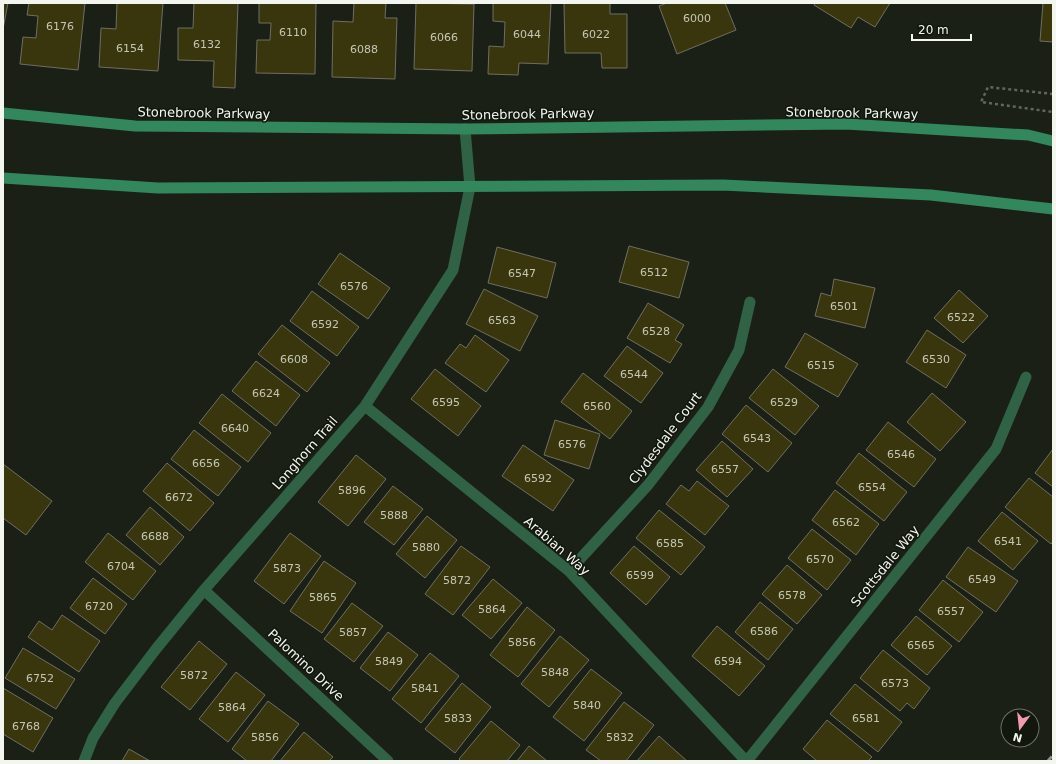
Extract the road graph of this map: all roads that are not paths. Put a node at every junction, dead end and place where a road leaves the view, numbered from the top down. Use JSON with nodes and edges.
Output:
{"nodes":[{"id":1,"x":3,"y":113,"type":"edge"},
{"id":2,"x":466,"y":129,"type":"junction"},
{"id":3,"x":1053,"y":141,"type":"edge"},
{"id":4,"x":3,"y":178,"type":"edge"},
{"id":5,"x":470,"y":187,"type":"junction"},
{"id":6,"x":1053,"y":209,"type":"edge"},
{"id":7,"x":750,"y":302,"type":"dead end"},
{"id":8,"x":1026,"y":377,"type":"dead end"},
{"id":9,"x":365,"y":406,"type":"junction"},
{"id":10,"x":569,"y":571,"type":"junction"},
{"id":11,"x":204,"y":590,"type":"junction"},
{"id":12,"x":84,"y":761,"type":"edge"},
{"id":13,"x":388,"y":761,"type":"edge"},
{"id":14,"x":747,"y":761,"type":"edge"}],
"edges":[{"from":1,"to":2,"type":"main road","name":"Stonebrook Parkway"},
{"from":2,"to":3,"type":"main road","name":"Stonebrook Parkway"},
{"from":2,"to":5,"type":"street","name":"Longhorn Trail"},
{"from":4,"to":5,"type":"main road"},
{"from":5,"to":6,"type":"main road"},
{"from":5,"to":9,"type":"street","name":"Longhorn Trail"},
{"from":7,"to":10,"type":"street","name":"Clydesdale Court"},
{"from":8,"to":14,"type":"street","name":"Scottsdale Way"},
{"from":9,"to":10,"type":"street","name":"Arabian Way"},
{"from":9,"to":11,"type":"street","name":"Longhorn Trail"},
{"from":10,"to":14,"type":"street","name":"Arabian Way"},
{"from":11,"to":12,"type":"street","name":"Longhorn Trail"},
{"from":11,"to":13,"type":"street","name":"Palomino Drive"}]}
